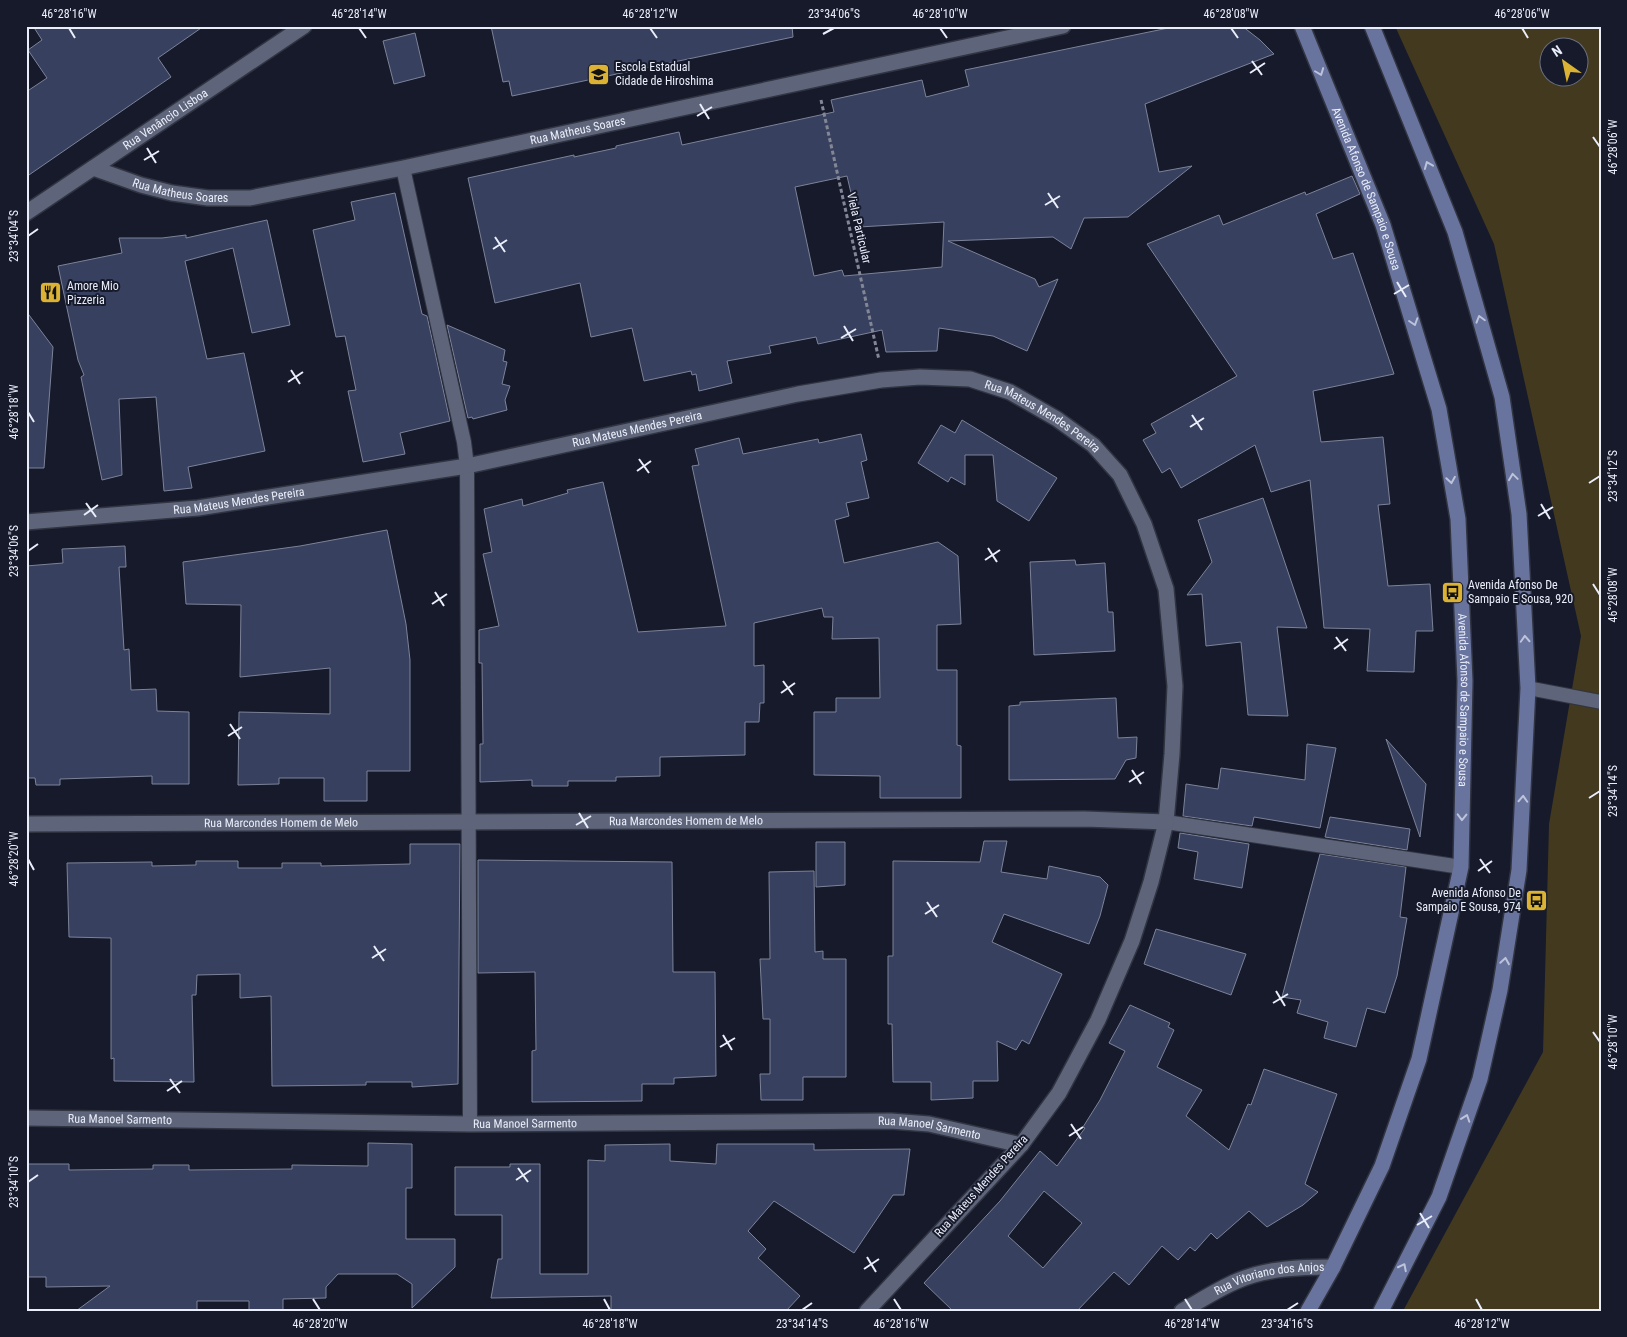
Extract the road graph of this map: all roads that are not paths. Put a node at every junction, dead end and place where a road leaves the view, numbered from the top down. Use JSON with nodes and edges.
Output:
{"nodes":[{"id":1,"x":304,"y":26,"type":"edge"},
{"id":2,"x":1063,"y":26,"type":"edge"},
{"id":3,"x":1302,"y":26,"type":"edge"},
{"id":4,"x":1372,"y":26,"type":"edge"},
{"id":5,"x":93,"y":168,"type":"junction"},
{"id":6,"x":403,"y":168,"type":"junction"},
{"id":7,"x":26,"y":213,"type":"edge"},
{"id":8,"x":467,"y":466,"type":"junction"},
{"id":9,"x":26,"y":522,"type":"edge"},
{"id":10,"x":1528,"y":688,"type":"junction"},
{"id":11,"x":1601,"y":702,"type":"edge"},
{"id":12,"x":470,"y":821,"type":"junction"},
{"id":13,"x":1166,"y":822,"type":"junction"},
{"id":14,"x":26,"y":824,"type":"edge"},
{"id":15,"x":1460,"y":867,"type":"junction"},
{"id":16,"x":26,"y":1118,"type":"edge"},
{"id":17,"x":470,"y":1124,"type":"junction"},
{"id":18,"x":1021,"y":1145,"type":"junction"},
{"id":19,"x":1333,"y":1267,"type":"junction"},
{"id":20,"x":867,"y":1311,"type":"edge"},
{"id":21,"x":1182,"y":1311,"type":"edge"},
{"id":22,"x":1308,"y":1311,"type":"edge"},
{"id":23,"x":1381,"y":1311,"type":"edge"}],
"edges":[{"from":1,"to":5,"type":"street","name":"Rua Venâncio Lisboa"},
{"from":2,"to":6,"type":"street","name":"Rua Matheus Soares"},
{"from":3,"to":15,"type":"main road","name":"Avenida Afonso de Sampaio e Sousa","one_way":true},
{"from":10,"to":4,"type":"main road","one_way":true},
{"from":5,"to":6,"type":"street","name":"Rua Matheus Soares"},
{"from":5,"to":7,"type":"street","name":"Rua Venâncio Lisboa"},
{"from":6,"to":8,"type":"lane"},
{"from":8,"to":9,"type":"street","name":"Rua Mateus Mendes Pereira"},
{"from":8,"to":12,"type":"lane"},
{"from":8,"to":13,"type":"street","name":"Rua Mateus Mendes Pereira"},
{"from":10,"to":11,"type":"lane"},
{"from":23,"to":10,"type":"main road","one_way":true},
{"from":12,"to":13,"type":"street","name":"Rua Marcondes Homem de Melo"},
{"from":12,"to":14,"type":"street","name":"Rua Marcondes Homem de Melo"},
{"from":12,"to":17,"type":"lane"},
{"from":13,"to":15,"type":"lane"},
{"from":13,"to":18,"type":"street","name":"Rua Mateus Mendes Pereira"},
{"from":15,"to":19,"type":"main road","name":"Avenida Afonso de Sampaio e Sousa"},
{"from":16,"to":17,"type":"street","name":"Rua Manoel Sarmento"},
{"from":17,"to":18,"type":"street","name":"Rua Manoel Sarmento"},
{"from":18,"to":20,"type":"street","name":"Rua Mateus Mendes Pereira"},
{"from":19,"to":21,"type":"street","name":"Rua Vitoriano dos Anjos"},
{"from":19,"to":22,"type":"main road","name":"Avenida Afonso de Sampaio e Sousa"}]}
